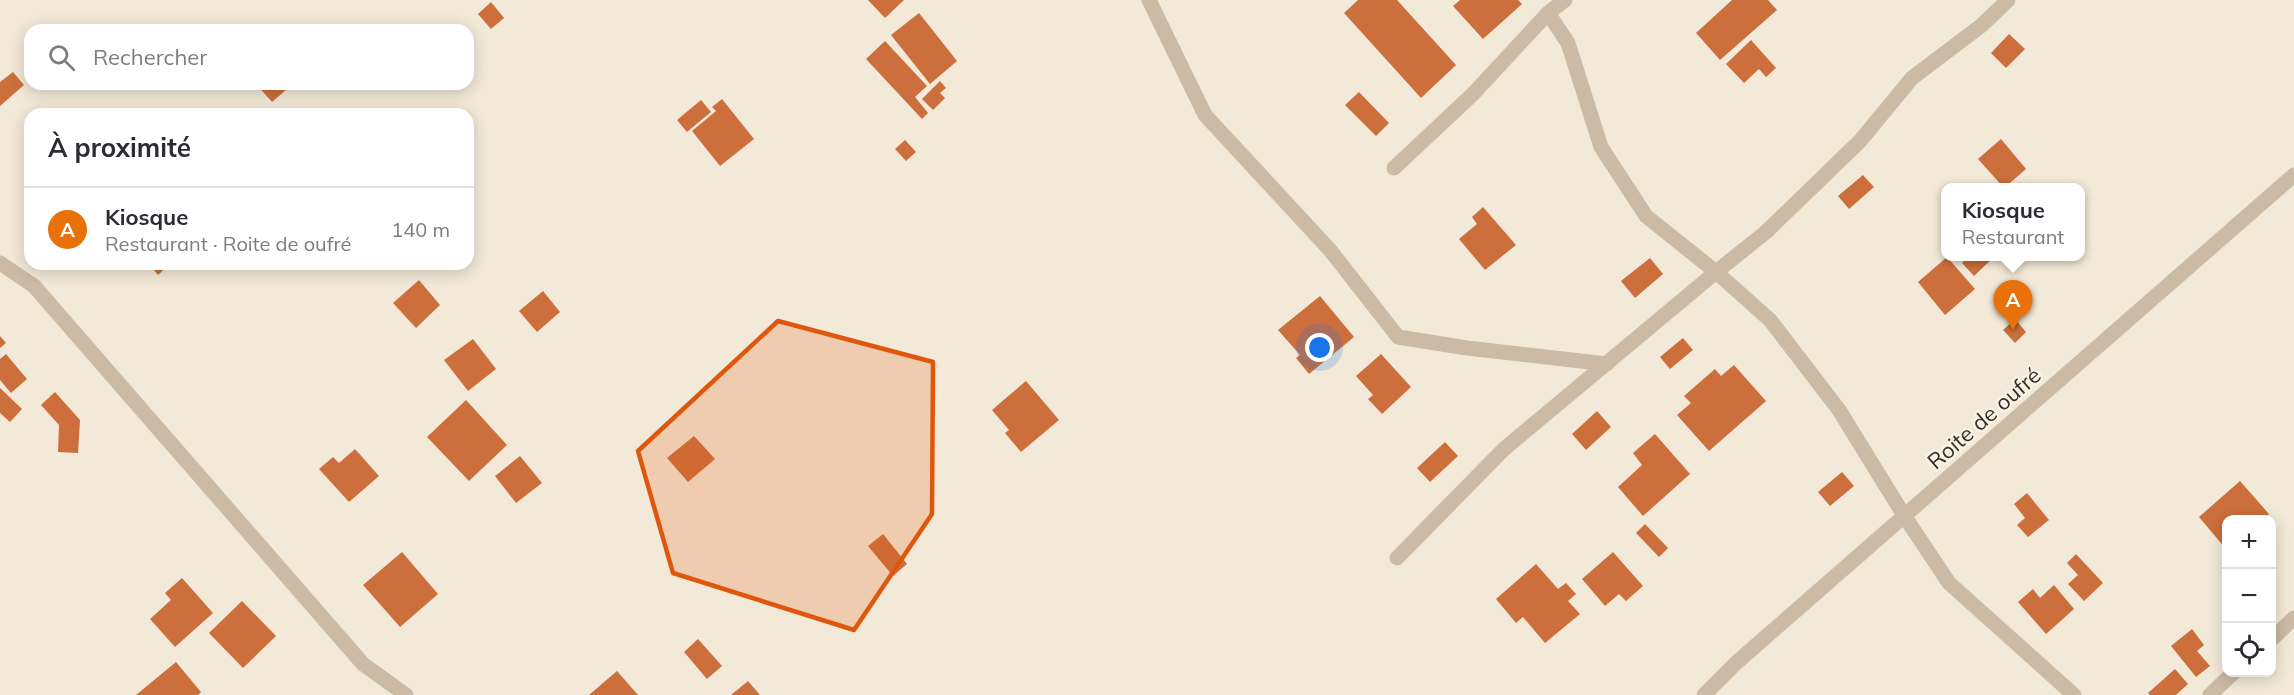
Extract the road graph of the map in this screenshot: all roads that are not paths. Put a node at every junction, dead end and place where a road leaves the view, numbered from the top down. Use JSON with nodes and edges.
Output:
{"nodes":[{"id":1,"x":1149,"y":0,"type":"edge"},
{"id":2,"x":1565,"y":0,"type":"edge"},
{"id":3,"x":2008,"y":0,"type":"edge"},
{"id":4,"x":1548,"y":13,"type":"junction"},
{"id":5,"x":1394,"y":168,"type":"dead end"},
{"id":6,"x":2294,"y":175,"type":"edge"},
{"id":7,"x":0,"y":263,"type":"edge"},
{"id":8,"x":1716,"y":272,"type":"junction"},
{"id":9,"x":1607,"y":364,"type":"junction"},
{"id":10,"x":1905,"y":517,"type":"junction"},
{"id":11,"x":1397,"y":558,"type":"dead end"},
{"id":12,"x":2294,"y":618,"type":"edge"},
{"id":13,"x":2276,"y":634,"type":"edge"},
{"id":14,"x":2229,"y":677,"type":"edge"},
{"id":15,"x":406,"y":695,"type":"edge"},
{"id":16,"x":1704,"y":695,"type":"edge"},
{"id":17,"x":2074,"y":695,"type":"edge"},
{"id":18,"x":2210,"y":695,"type":"edge"}],
"edges":[{"from":1,"to":9,"type":"street"},
{"from":2,"to":4,"type":"street"},
{"from":3,"to":8,"type":"street"},
{"from":4,"to":5,"type":"street"},
{"from":4,"to":8,"type":"street"},
{"from":6,"to":10,"type":"street","name":"Roite de oufré"},
{"from":7,"to":15,"type":"street"},
{"from":8,"to":9,"type":"street"},
{"from":8,"to":10,"type":"street"},
{"from":9,"to":11,"type":"street"},
{"from":10,"to":16,"type":"street","name":"Roite de oufré"},
{"from":10,"to":17,"type":"street"},
{"from":12,"to":13,"type":"street"},
{"from":14,"to":18,"type":"street"}]}
